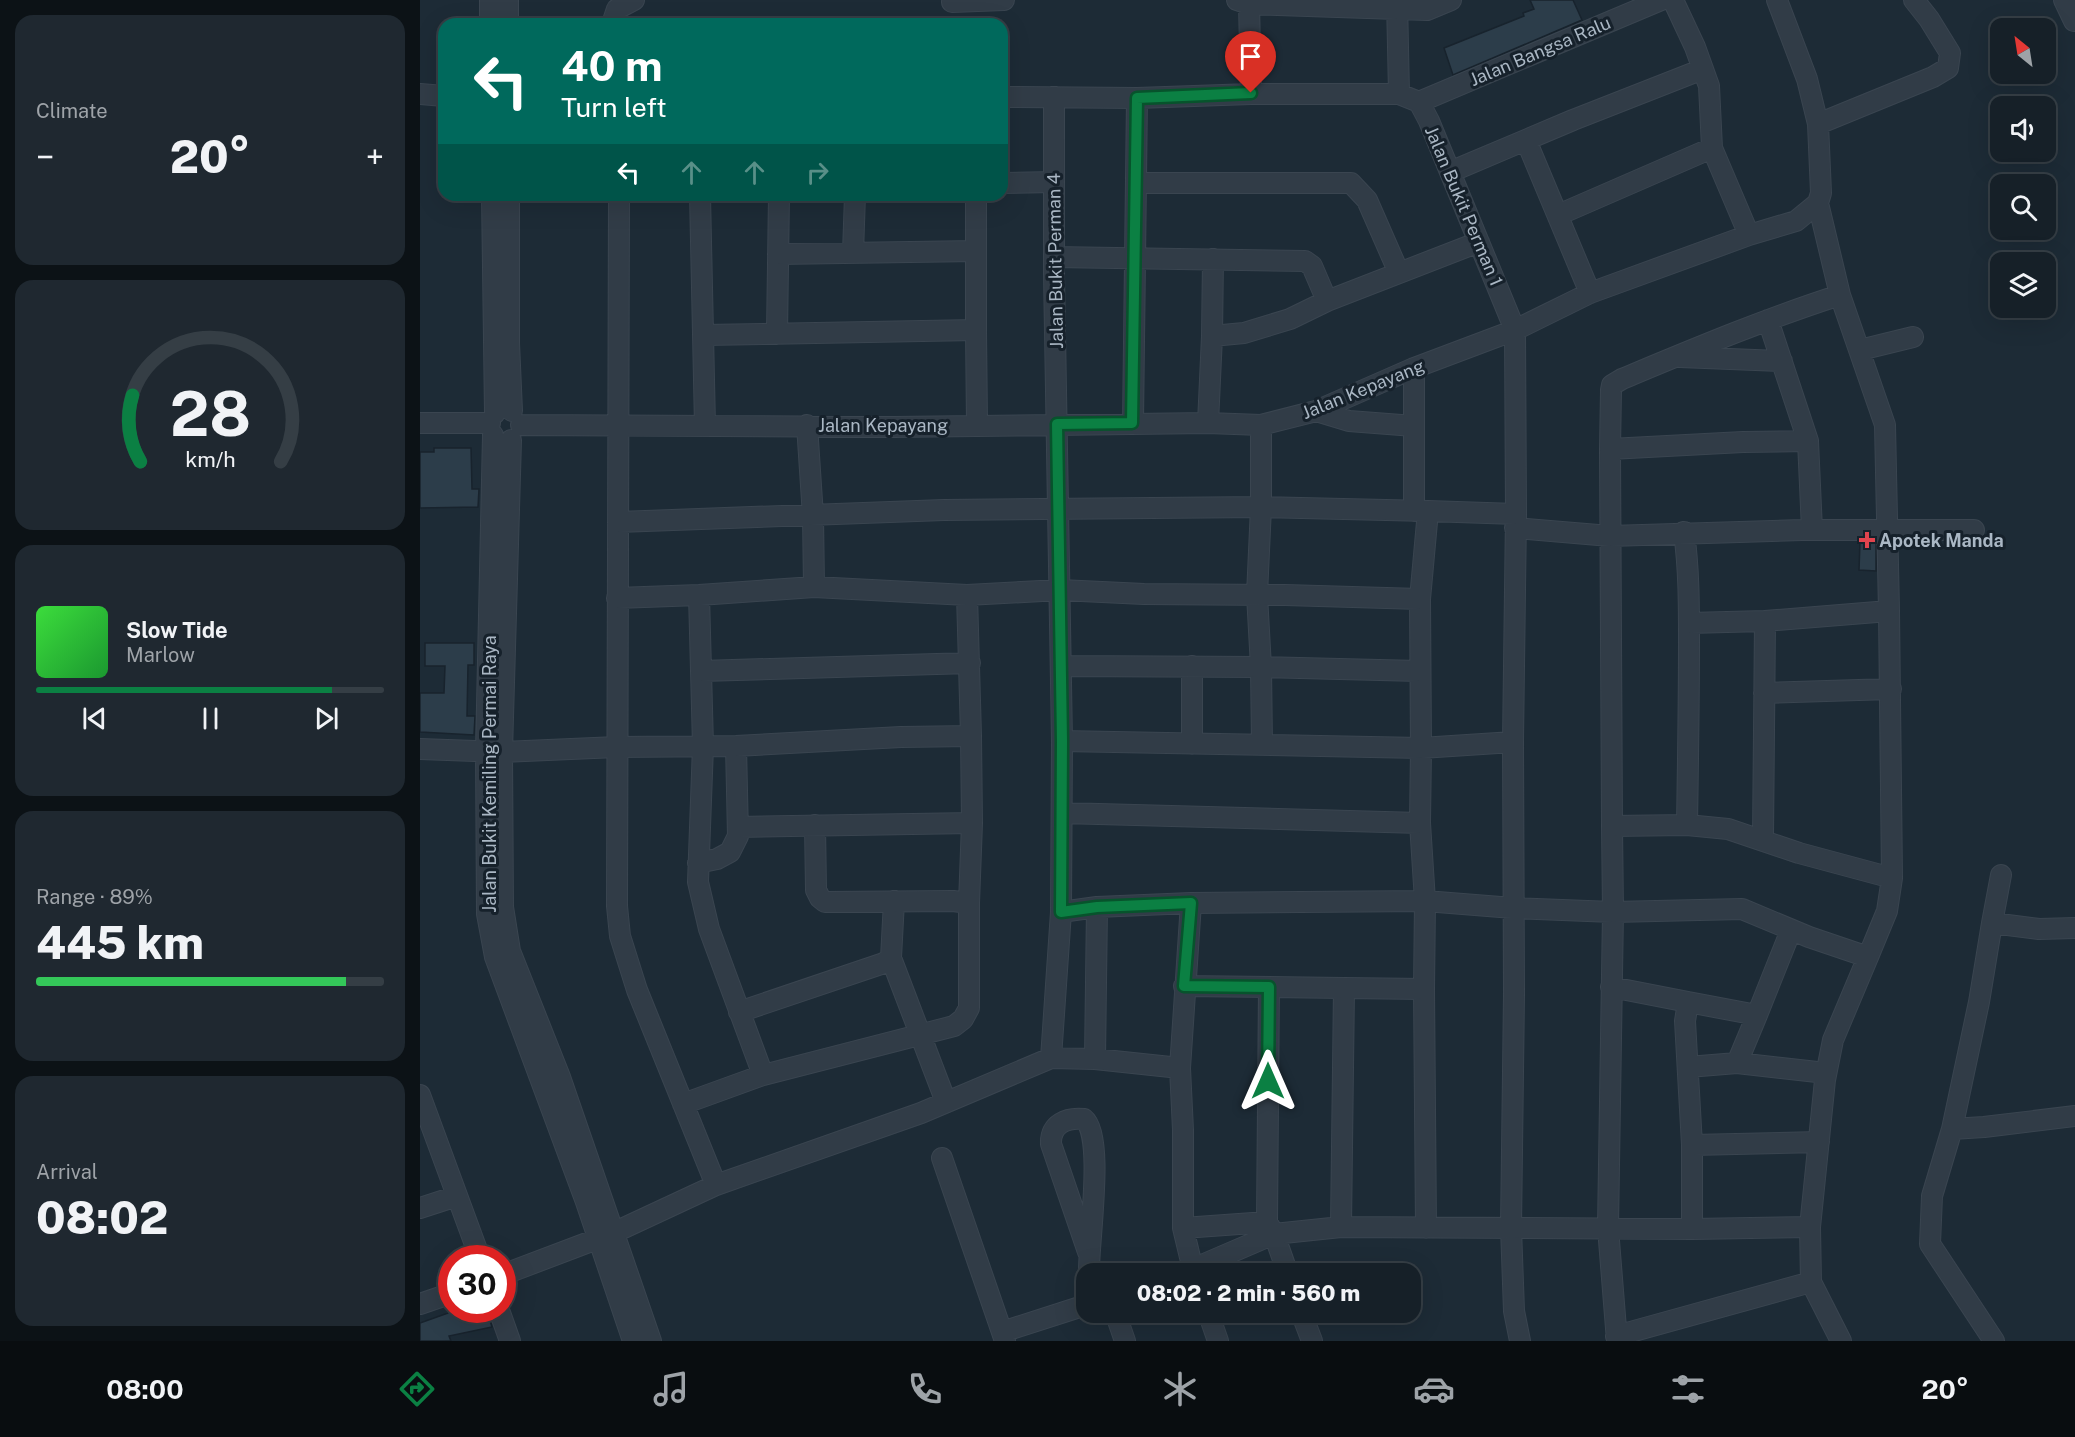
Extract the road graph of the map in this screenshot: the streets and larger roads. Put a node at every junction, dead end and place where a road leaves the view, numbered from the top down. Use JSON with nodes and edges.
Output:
{"nodes":[{"id":1,"x":489,"y":0,"type":"edge"},
{"id":2,"x":508,"y":0,"type":"edge"},
{"id":3,"x":634,"y":0,"type":"edge"},
{"id":4,"x":1004,"y":0,"type":"edge"},
{"id":5,"x":1451,"y":0,"type":"edge"},
{"id":6,"x":1661,"y":0,"type":"edge"},
{"id":7,"x":1673,"y":0,"type":"edge"},
{"id":8,"x":1777,"y":0,"type":"edge"},
{"id":9,"x":1914,"y":0,"type":"edge"},
{"id":10,"x":2064,"y":0,"type":"edge"},
{"id":11,"x":952,"y":2,"type":"dead end"},
{"id":12,"x":1243,"y":2,"type":"edge"},
{"id":13,"x":1398,"y":5,"type":"edge"},
{"id":14,"x":490,"y":18,"type":"edge"},
{"id":15,"x":508,"y":18,"type":"edge"},
{"id":16,"x":614,"y":18,"type":"edge"},
{"id":17,"x":2074,"y":21,"type":"edge"},
{"id":18,"x":1703,"y":69,"type":"junction"},
{"id":19,"x":1251,"y":93,"type":"junction"},
{"id":20,"x":420,"y":94,"type":"edge"},
{"id":21,"x":1399,"y":94,"type":"junction"},
{"id":22,"x":438,"y":96,"type":"edge"},
{"id":23,"x":1008,"y":97,"type":"edge"},
{"id":24,"x":1054,"y":97,"type":"junction"},
{"id":25,"x":1137,"y":98,"type":"junction"},
{"id":26,"x":1419,"y":102,"type":"junction"},
{"id":27,"x":1818,"y":124,"type":"junction"},
{"id":28,"x":1526,"y":140,"type":"junction"},
{"id":29,"x":1712,"y":148,"type":"junction"},
{"id":30,"x":1450,"y":172,"type":"junction"},
{"id":31,"x":1054,"y":182,"type":"junction"},
{"id":32,"x":1008,"y":183,"type":"edge"},
{"id":33,"x":1136,"y":183,"type":"junction"},
{"id":34,"x":492,"y":201,"type":"edge"},
{"id":35,"x":509,"y":201,"type":"edge"},
{"id":36,"x":619,"y":201,"type":"edge"},
{"id":37,"x":700,"y":201,"type":"edge"},
{"id":38,"x":778,"y":201,"type":"edge"},
{"id":39,"x":855,"y":201,"type":"edge"},
{"id":40,"x":976,"y":201,"type":"edge"},
{"id":41,"x":1818,"y":203,"type":"junction"},
{"id":42,"x":1558,"y":215,"type":"junction"},
{"id":43,"x":1749,"y":235,"type":"junction"},
{"id":44,"x":1479,"y":242,"type":"junction"},
{"id":45,"x":976,"y":251,"type":"junction"},
{"id":46,"x":853,"y":253,"type":"junction"},
{"id":47,"x":778,"y":254,"type":"junction"},
{"id":48,"x":1054,"y":257,"type":"junction"},
{"id":49,"x":1134,"y":258,"type":"junction"},
{"id":50,"x":1214,"y":259,"type":"junction"},
{"id":51,"x":1399,"y":273,"type":"junction"},
{"id":52,"x":1590,"y":293,"type":"junction"},
{"id":53,"x":1840,"y":296,"type":"junction"},
{"id":54,"x":1327,"y":301,"type":"junction"},
{"id":55,"x":1768,"y":320,"type":"junction"},
{"id":56,"x":976,"y":330,"type":"junction"},
{"id":57,"x":1515,"y":330,"type":"junction"},
{"id":58,"x":777,"y":334,"type":"junction"},
{"id":59,"x":704,"y":335,"type":"junction"},
{"id":60,"x":1212,"y":336,"type":"junction"},
{"id":61,"x":1913,"y":337,"type":"dead end"},
{"id":62,"x":1860,"y":350,"type":"junction"},
{"id":63,"x":1675,"y":357,"type":"junction"},
{"id":64,"x":1782,"y":361,"type":"junction"},
{"id":65,"x":1414,"y":368,"type":"junction"},
{"id":66,"x":1316,"y":411,"type":"junction"},
{"id":67,"x":420,"y":423,"type":"edge"},
{"id":68,"x":1132,"y":423,"type":"junction"},
{"id":69,"x":1208,"y":423,"type":"junction"},
{"id":70,"x":1057,"y":424,"type":"junction"},
{"id":71,"x":504,"y":425,"type":"junction"},
{"id":72,"x":807,"y":425,"type":"junction"},
{"id":73,"x":977,"y":425,"type":"junction"},
{"id":74,"x":1261,"y":425,"type":"junction"},
{"id":75,"x":618,"y":426,"type":"junction"},
{"id":76,"x":705,"y":426,"type":"junction"},
{"id":77,"x":1414,"y":426,"type":"junction"},
{"id":78,"x":1808,"y":441,"type":"junction"},
{"id":79,"x":1610,"y":449,"type":"junction"},
{"id":80,"x":1261,"y":507,"type":"junction"},
{"id":81,"x":1059,"y":508,"type":"junction"},
{"id":82,"x":1421,"y":511,"type":"junction"},
{"id":83,"x":813,"y":516,"type":"junction"},
{"id":84,"x":1516,"y":521,"type":"junction"},
{"id":85,"x":618,"y":522,"type":"junction"},
{"id":86,"x":1812,"y":530,"type":"junction"},
{"id":87,"x":1888,"y":530,"type":"junction"},
{"id":88,"x":1974,"y":530,"type":"dead end"},
{"id":89,"x":1684,"y":532,"type":"junction"},
{"id":90,"x":1610,"y":536,"type":"junction"},
{"id":91,"x":814,"y":587,"type":"junction"},
{"id":92,"x":1060,"y":590,"type":"junction"},
{"id":93,"x":699,"y":595,"type":"junction"},
{"id":94,"x":967,"y":595,"type":"junction"},
{"id":95,"x":1257,"y":595,"type":"junction"},
{"id":96,"x":617,"y":598,"type":"junction"},
{"id":97,"x":1420,"y":599,"type":"junction"},
{"id":98,"x":1889,"y":611,"type":"junction"},
{"id":99,"x":1766,"y":621,"type":"junction"},
{"id":100,"x":1689,"y":623,"type":"junction"},
{"id":101,"x":970,"y":663,"type":"junction"},
{"id":102,"x":1061,"y":666,"type":"junction"},
{"id":103,"x":1192,"y":666,"type":"junction"},
{"id":104,"x":1261,"y":667,"type":"junction"},
{"id":105,"x":701,"y":671,"type":"junction"},
{"id":106,"x":1419,"y":671,"type":"junction"},
{"id":107,"x":1890,"y":689,"type":"junction"},
{"id":108,"x":1764,"y":693,"type":"junction"},
{"id":109,"x":971,"y":736,"type":"junction"},
{"id":110,"x":1062,"y":741,"type":"junction"},
{"id":111,"x":1513,"y":742,"type":"junction"},
{"id":112,"x":1192,"y":744,"type":"junction"},
{"id":113,"x":1262,"y":745,"type":"junction"},
{"id":114,"x":703,"y":746,"type":"junction"},
{"id":115,"x":736,"y":746,"type":"junction"},
{"id":116,"x":617,"y":747,"type":"junction"},
{"id":117,"x":1421,"y":748,"type":"junction"},
{"id":118,"x":420,"y":749,"type":"edge"},
{"id":119,"x":494,"y":752,"type":"junction"},
{"id":120,"x":1062,"y":813,"type":"junction"},
{"id":121,"x":972,"y":823,"type":"junction"},
{"id":122,"x":1420,"y":823,"type":"junction"},
{"id":123,"x":815,"y":825,"type":"junction"},
{"id":124,"x":1687,"y":825,"type":"junction"},
{"id":125,"x":1612,"y":826,"type":"junction"},
{"id":126,"x":738,"y":827,"type":"junction"},
{"id":127,"x":1763,"y":839,"type":"junction"},
{"id":128,"x":698,"y":863,"type":"junction"},
{"id":129,"x":2001,"y":875,"type":"dead end"},
{"id":130,"x":1892,"y":878,"type":"junction"},
{"id":131,"x":894,"y":901,"type":"junction"},
{"id":132,"x":1425,"y":901,"type":"junction"},
{"id":133,"x":969,"y":903,"type":"junction"},
{"id":134,"x":1191,"y":903,"type":"junction"},
{"id":135,"x":1097,"y":907,"type":"junction"},
{"id":136,"x":1513,"y":908,"type":"junction"},
{"id":137,"x":1061,"y":912,"type":"junction"},
{"id":138,"x":1613,"y":912,"type":"junction"},
{"id":139,"x":1992,"y":923,"type":"junction"},
{"id":140,"x":2075,"y":928,"type":"edge"},
{"id":141,"x":1791,"y":930,"type":"junction"},
{"id":142,"x":1868,"y":957,"type":"junction"},
{"id":143,"x":891,"y":958,"type":"junction"},
{"id":144,"x":1184,"y":986,"type":"junction"},
{"id":145,"x":1269,"y":987,"type":"junction"},
{"id":146,"x":1611,"y":987,"type":"junction"},
{"id":147,"x":1344,"y":988,"type":"junction"},
{"id":148,"x":1424,"y":989,"type":"junction"},
{"id":149,"x":1688,"y":1002,"type":"junction"},
{"id":150,"x":739,"y":1012,"type":"junction"},
{"id":151,"x":1756,"y":1015,"type":"junction"},
{"id":152,"x":920,"y":1035,"type":"junction"},
{"id":153,"x":1051,"y":1058,"type":"junction"},
{"id":154,"x":1095,"y":1059,"type":"junction"},
{"id":155,"x":1737,"y":1063,"type":"junction"},
{"id":156,"x":1688,"y":1067,"type":"junction"},
{"id":157,"x":1180,"y":1068,"type":"junction"},
{"id":158,"x":1826,"y":1073,"type":"junction"},
{"id":159,"x":763,"y":1075,"type":"junction"},
{"id":160,"x":420,"y":1095,"type":"edge"},
{"id":161,"x":946,"y":1102,"type":"junction"},
{"id":162,"x":683,"y":1104,"type":"junction"},
{"id":163,"x":2075,"y":1116,"type":"edge"},
{"id":164,"x":1952,"y":1129,"type":"junction"},
{"id":165,"x":1819,"y":1142,"type":"junction"},
{"id":166,"x":1692,"y":1145,"type":"junction"},
{"id":167,"x":942,"y":1158,"type":"dead end"},
{"id":168,"x":716,"y":1185,"type":"junction"},
{"id":169,"x":457,"y":1196,"type":"junction"},
{"id":170,"x":420,"y":1208,"type":"edge"},
{"id":171,"x":1341,"y":1227,"type":"junction"},
{"id":172,"x":1810,"y":1227,"type":"junction"},
{"id":173,"x":1183,"y":1228,"type":"junction"},
{"id":174,"x":1270,"y":1228,"type":"junction"},
{"id":175,"x":1425,"y":1228,"type":"junction"},
{"id":176,"x":1511,"y":1228,"type":"junction"},
{"id":177,"x":1608,"y":1228,"type":"junction"},
{"id":178,"x":1692,"y":1229,"type":"junction"},
{"id":179,"x":606,"y":1235,"type":"junction"},
{"id":180,"x":475,"y":1245,"type":"edge"},
{"id":181,"x":1088,"y":1252,"type":"junction"},
{"id":182,"x":1088,"y":1263,"type":"edge"},
{"id":183,"x":1188,"y":1263,"type":"edge"},
{"id":184,"x":1206,"y":1263,"type":"edge"},
{"id":185,"x":1284,"y":1263,"type":"edge"},
{"id":186,"x":516,"y":1270,"type":"edge"},
{"id":187,"x":1811,"y":1282,"type":"junction"},
{"id":188,"x":438,"y":1298,"type":"edge"},
{"id":189,"x":420,"y":1304,"type":"edge"},
{"id":190,"x":1076,"y":1309,"type":"edge"},
{"id":191,"x":504,"y":1323,"type":"edge"},
{"id":192,"x":1119,"y":1323,"type":"edge"},
{"id":193,"x":1212,"y":1323,"type":"edge"},
{"id":194,"x":1305,"y":1323,"type":"edge"},
{"id":195,"x":1004,"y":1337,"type":"edge"},
{"id":196,"x":1616,"y":1339,"type":"edge"},
{"id":197,"x":510,"y":1341,"type":"edge"},
{"id":198,"x":633,"y":1341,"type":"edge"},
{"id":199,"x":651,"y":1341,"type":"edge"},
{"id":200,"x":1125,"y":1341,"type":"edge"},
{"id":201,"x":1218,"y":1341,"type":"edge"},
{"id":202,"x":1312,"y":1341,"type":"edge"},
{"id":203,"x":1520,"y":1341,"type":"edge"},
{"id":204,"x":1841,"y":1341,"type":"edge"},
{"id":205,"x":1994,"y":1341,"type":"edge"}],
"edges":[{"from":1,"to":14,"type":"street"},
{"from":2,"to":15,"type":"street"},
{"from":3,"to":16,"type":"street"},
{"from":4,"to":11,"type":"street"},
{"from":5,"to":13,"type":"street"},
{"from":6,"to":26,"type":"street","name":"Jalan Bangsa Ralu"},
{"from":7,"to":18,"type":"street"},
{"from":8,"to":27,"type":"street"},
{"from":9,"to":27,"type":"street"},
{"from":10,"to":17,"type":"street"},
{"from":12,"to":13,"type":"street"},
{"from":12,"to":19,"type":"street"},
{"from":13,"to":21,"type":"street"},
{"from":18,"to":28,"type":"street"},
{"from":18,"to":29,"type":"street"},
{"from":19,"to":21,"type":"street"},
{"from":19,"to":25,"type":"street"},
{"from":20,"to":22,"type":"street"},
{"from":21,"to":26,"type":"street"},
{"from":23,"to":24,"type":"street"},
{"from":24,"to":25,"type":"street"},
{"from":24,"to":31,"type":"street","name":"Jalan Bukit Perman 4"},
{"from":25,"to":33,"type":"street"},
{"from":26,"to":30,"type":"street","name":"Jalan Bukit Perman 1"},
{"from":27,"to":41,"type":"street"},
{"from":28,"to":30,"type":"street"},
{"from":28,"to":42,"type":"street"},
{"from":29,"to":42,"type":"street"},
{"from":29,"to":43,"type":"street"},
{"from":30,"to":44,"type":"street","name":"Jalan Bukit Perman 1"},
{"from":31,"to":32,"type":"street"},
{"from":31,"to":48,"type":"street","name":"Jalan Bukit Perman 4"},
{"from":33,"to":49,"type":"street"},
{"from":33,"to":51,"type":"street"},
{"from":34,"to":71,"type":"street"},
{"from":35,"to":71,"type":"street"},
{"from":36,"to":75,"type":"street"},
{"from":37,"to":59,"type":"street"},
{"from":38,"to":47,"type":"street"},
{"from":39,"to":46,"type":"street"},
{"from":40,"to":45,"type":"street"},
{"from":41,"to":43,"type":"street","name":"Jalan Kepayang"},
{"from":41,"to":53,"type":"street"},
{"from":42,"to":52,"type":"street"},
{"from":43,"to":52,"type":"street","name":"Jalan Kepayang"},
{"from":44,"to":51,"type":"street"},
{"from":44,"to":57,"type":"street","name":"Jalan Bukit Perman 1"},
{"from":45,"to":46,"type":"street"},
{"from":45,"to":56,"type":"street"},
{"from":46,"to":47,"type":"street"},
{"from":47,"to":58,"type":"street"},
{"from":48,"to":49,"type":"street"},
{"from":48,"to":70,"type":"street","name":"Jalan Bukit Perman 4"},
{"from":49,"to":50,"type":"street"},
{"from":49,"to":68,"type":"street"},
{"from":50,"to":54,"type":"street"},
{"from":50,"to":60,"type":"street"},
{"from":51,"to":54,"type":"street"},
{"from":52,"to":57,"type":"street","name":"Jalan Kepayang"},
{"from":53,"to":55,"type":"street"},
{"from":53,"to":62,"type":"street"},
{"from":54,"to":60,"type":"street"},
{"from":55,"to":63,"type":"street"},
{"from":55,"to":64,"type":"street"},
{"from":56,"to":58,"type":"street"},
{"from":56,"to":73,"type":"street"},
{"from":57,"to":65,"type":"street","name":"Jalan Kepayang"},
{"from":57,"to":84,"type":"street"},
{"from":58,"to":59,"type":"street"},
{"from":59,"to":76,"type":"street"},
{"from":60,"to":69,"type":"street"},
{"from":61,"to":62,"type":"street"},
{"from":62,"to":87,"type":"street"},
{"from":63,"to":64,"type":"street"},
{"from":63,"to":79,"type":"street"},
{"from":64,"to":78,"type":"street"},
{"from":65,"to":66,"type":"street","name":"Jalan Kepayang"},
{"from":65,"to":77,"type":"street"},
{"from":66,"to":74,"type":"street","name":"Jalan Kepayang"},
{"from":66,"to":77,"type":"street"},
{"from":67,"to":71,"type":"street","name":"Jalan Kepayang"},
{"from":68,"to":69,"type":"street","name":"Jalan Kepayang"},
{"from":68,"to":70,"type":"street","name":"Jalan Kepayang"},
{"from":69,"to":74,"type":"street","name":"Jalan Kepayang"},
{"from":70,"to":73,"type":"street","name":"Jalan Kepayang"},
{"from":70,"to":81,"type":"street","name":"Jalan Bukit Perman 4"},
{"from":71,"to":75,"type":"street","name":"Jalan Kepayang"},
{"from":71,"to":119,"type":"street","name":"Jalan Bukit Kemiling Permai Raya"},
{"from":72,"to":73,"type":"street","name":"Jalan Kepayang"},
{"from":72,"to":76,"type":"street","name":"Jalan Kepayang"},
{"from":72,"to":83,"type":"street"},
{"from":74,"to":80,"type":"street"},
{"from":75,"to":76,"type":"street","name":"Jalan Kepayang"},
{"from":75,"to":85,"type":"street"},
{"from":77,"to":82,"type":"street"},
{"from":78,"to":79,"type":"street"},
{"from":78,"to":86,"type":"street"},
{"from":79,"to":90,"type":"street"},
{"from":80,"to":81,"type":"street"},
{"from":80,"to":82,"type":"street"},
{"from":80,"to":95,"type":"street"},
{"from":81,"to":83,"type":"street"},
{"from":81,"to":92,"type":"street","name":"Jalan Bukit Perman 4"},
{"from":82,"to":84,"type":"street"},
{"from":82,"to":97,"type":"street"},
{"from":83,"to":85,"type":"street"},
{"from":83,"to":91,"type":"street"},
{"from":84,"to":90,"type":"street"},
{"from":84,"to":111,"type":"street"},
{"from":85,"to":96,"type":"street"},
{"from":86,"to":87,"type":"street"},
{"from":86,"to":89,"type":"street"},
{"from":87,"to":88,"type":"street"},
{"from":87,"to":98,"type":"street"},
{"from":89,"to":90,"type":"street"},
{"from":89,"to":100,"type":"street"},
{"from":90,"to":125,"type":"street"},
{"from":91,"to":93,"type":"street"},
{"from":91,"to":94,"type":"street"},
{"from":92,"to":94,"type":"street"},
{"from":92,"to":95,"type":"street"},
{"from":92,"to":102,"type":"street","name":"Jalan Bukit Perman 4"},
{"from":93,"to":96,"type":"street"},
{"from":93,"to":105,"type":"street"},
{"from":94,"to":101,"type":"street"},
{"from":95,"to":97,"type":"street"},
{"from":95,"to":104,"type":"street"},
{"from":96,"to":116,"type":"street"},
{"from":97,"to":106,"type":"street"},
{"from":98,"to":99,"type":"street"},
{"from":98,"to":107,"type":"street"},
{"from":99,"to":100,"type":"street"},
{"from":99,"to":108,"type":"street"},
{"from":100,"to":124,"type":"street"},
{"from":101,"to":105,"type":"street"},
{"from":101,"to":109,"type":"street"},
{"from":102,"to":103,"type":"street"},
{"from":102,"to":110,"type":"street","name":"Jalan Bukit Perman 4"},
{"from":103,"to":104,"type":"street"},
{"from":103,"to":112,"type":"street"},
{"from":104,"to":106,"type":"street"},
{"from":104,"to":113,"type":"street"},
{"from":105,"to":114,"type":"street"},
{"from":106,"to":117,"type":"street"},
{"from":107,"to":108,"type":"street"},
{"from":107,"to":130,"type":"street"},
{"from":108,"to":127,"type":"street"},
{"from":109,"to":115,"type":"street"},
{"from":109,"to":121,"type":"street"},
{"from":110,"to":112,"type":"street"},
{"from":110,"to":120,"type":"street","name":"Jalan Bukit Perman 4"},
{"from":111,"to":117,"type":"street"},
{"from":111,"to":136,"type":"street"},
{"from":112,"to":113,"type":"street"},
{"from":113,"to":117,"type":"street"},
{"from":114,"to":115,"type":"street"},
{"from":114,"to":116,"type":"street"},
{"from":114,"to":128,"type":"street"},
{"from":115,"to":126,"type":"street"},
{"from":116,"to":119,"type":"street"},
{"from":116,"to":162,"type":"street"},
{"from":117,"to":122,"type":"street"},
{"from":118,"to":119,"type":"street"},
{"from":119,"to":179,"type":"street","name":"Jalan Bukit Kemiling Permai Raya"},
{"from":120,"to":122,"type":"street"},
{"from":120,"to":137,"type":"street","name":"Jalan Bukit Perman 4"},
{"from":121,"to":123,"type":"street"},
{"from":121,"to":133,"type":"street"},
{"from":122,"to":132,"type":"street"},
{"from":123,"to":126,"type":"street"},
{"from":123,"to":131,"type":"street"},
{"from":124,"to":125,"type":"street"},
{"from":124,"to":127,"type":"street"},
{"from":125,"to":138,"type":"street"},
{"from":126,"to":128,"type":"street"},
{"from":127,"to":130,"type":"street"},
{"from":128,"to":150,"type":"street"},
{"from":129,"to":139,"type":"street"},
{"from":130,"to":142,"type":"street"},
{"from":131,"to":133,"type":"street"},
{"from":131,"to":143,"type":"street"},
{"from":132,"to":134,"type":"street"},
{"from":132,"to":136,"type":"street"},
{"from":132,"to":148,"type":"street"},
{"from":133,"to":152,"type":"street"},
{"from":134,"to":135,"type":"street"},
{"from":134,"to":144,"type":"street"},
{"from":135,"to":137,"type":"street"},
{"from":135,"to":154,"type":"street"},
{"from":136,"to":138,"type":"street"},
{"from":136,"to":176,"type":"street"},
{"from":137,"to":153,"type":"street","name":"Jalan Bukit Perman 4"},
{"from":138,"to":141,"type":"street"},
{"from":138,"to":146,"type":"street"},
{"from":139,"to":140,"type":"street"},
{"from":139,"to":164,"type":"street"},
{"from":141,"to":142,"type":"street"},
{"from":141,"to":151,"type":"street"},
{"from":142,"to":158,"type":"street"},
{"from":143,"to":150,"type":"street"},
{"from":143,"to":152,"type":"street"},
{"from":144,"to":145,"type":"street"},
{"from":144,"to":157,"type":"street"},
{"from":145,"to":147,"type":"street"},
{"from":145,"to":174,"type":"street"},
{"from":146,"to":149,"type":"street"},
{"from":146,"to":177,"type":"street"},
{"from":147,"to":148,"type":"street"},
{"from":147,"to":171,"type":"street"},
{"from":148,"to":175,"type":"street"},
{"from":149,"to":151,"type":"street"},
{"from":149,"to":156,"type":"street"},
{"from":150,"to":159,"type":"street"},
{"from":151,"to":155,"type":"street"},
{"from":152,"to":159,"type":"street"},
{"from":152,"to":161,"type":"street"},
{"from":153,"to":154,"type":"street"},
{"from":153,"to":161,"type":"street"},
{"from":154,"to":157,"type":"street"},
{"from":155,"to":156,"type":"street"},
{"from":155,"to":158,"type":"street"},
{"from":156,"to":166,"type":"street"},
{"from":157,"to":173,"type":"street"},
{"from":158,"to":165,"type":"street"},
{"from":159,"to":162,"type":"street"},
{"from":160,"to":169,"type":"street"},
{"from":161,"to":168,"type":"street"},
{"from":162,"to":168,"type":"street"},
{"from":163,"to":164,"type":"street"},
{"from":164,"to":205,"type":"street"},
{"from":165,"to":166,"type":"street"},
{"from":165,"to":172,"type":"street"},
{"from":166,"to":178,"type":"street"},
{"from":167,"to":195,"type":"street"},
{"from":168,"to":179,"type":"street"},
{"from":169,"to":170,"type":"street"},
{"from":169,"to":180,"type":"street"},
{"from":171,"to":174,"type":"street"},
{"from":171,"to":175,"type":"street"},
{"from":172,"to":178,"type":"street"},
{"from":172,"to":187,"type":"street"},
{"from":173,"to":174,"type":"street"},
{"from":173,"to":183,"type":"street"},
{"from":174,"to":184,"type":"street"},
{"from":174,"to":185,"type":"street"},
{"from":175,"to":176,"type":"street"},
{"from":176,"to":177,"type":"street"},
{"from":176,"to":203,"type":"street"},
{"from":177,"to":178,"type":"street"},
{"from":177,"to":196,"type":"street"},
{"from":179,"to":186,"type":"street"},
{"from":179,"to":198,"type":"street","name":"Jalan Bukit Kemiling Permai Raya"},
{"from":179,"to":199,"type":"street","name":"Jalan Bukit Kemiling Permai Raya"},
{"from":181,"to":181,"type":"street"},
{"from":181,"to":182,"type":"street"},
{"from":187,"to":196,"type":"street"},
{"from":187,"to":204,"type":"street"},
{"from":188,"to":189,"type":"street"},
{"from":190,"to":195,"type":"street"},
{"from":191,"to":197,"type":"street"},
{"from":192,"to":200,"type":"street"},
{"from":193,"to":201,"type":"street"},
{"from":194,"to":202,"type":"street"}]}
